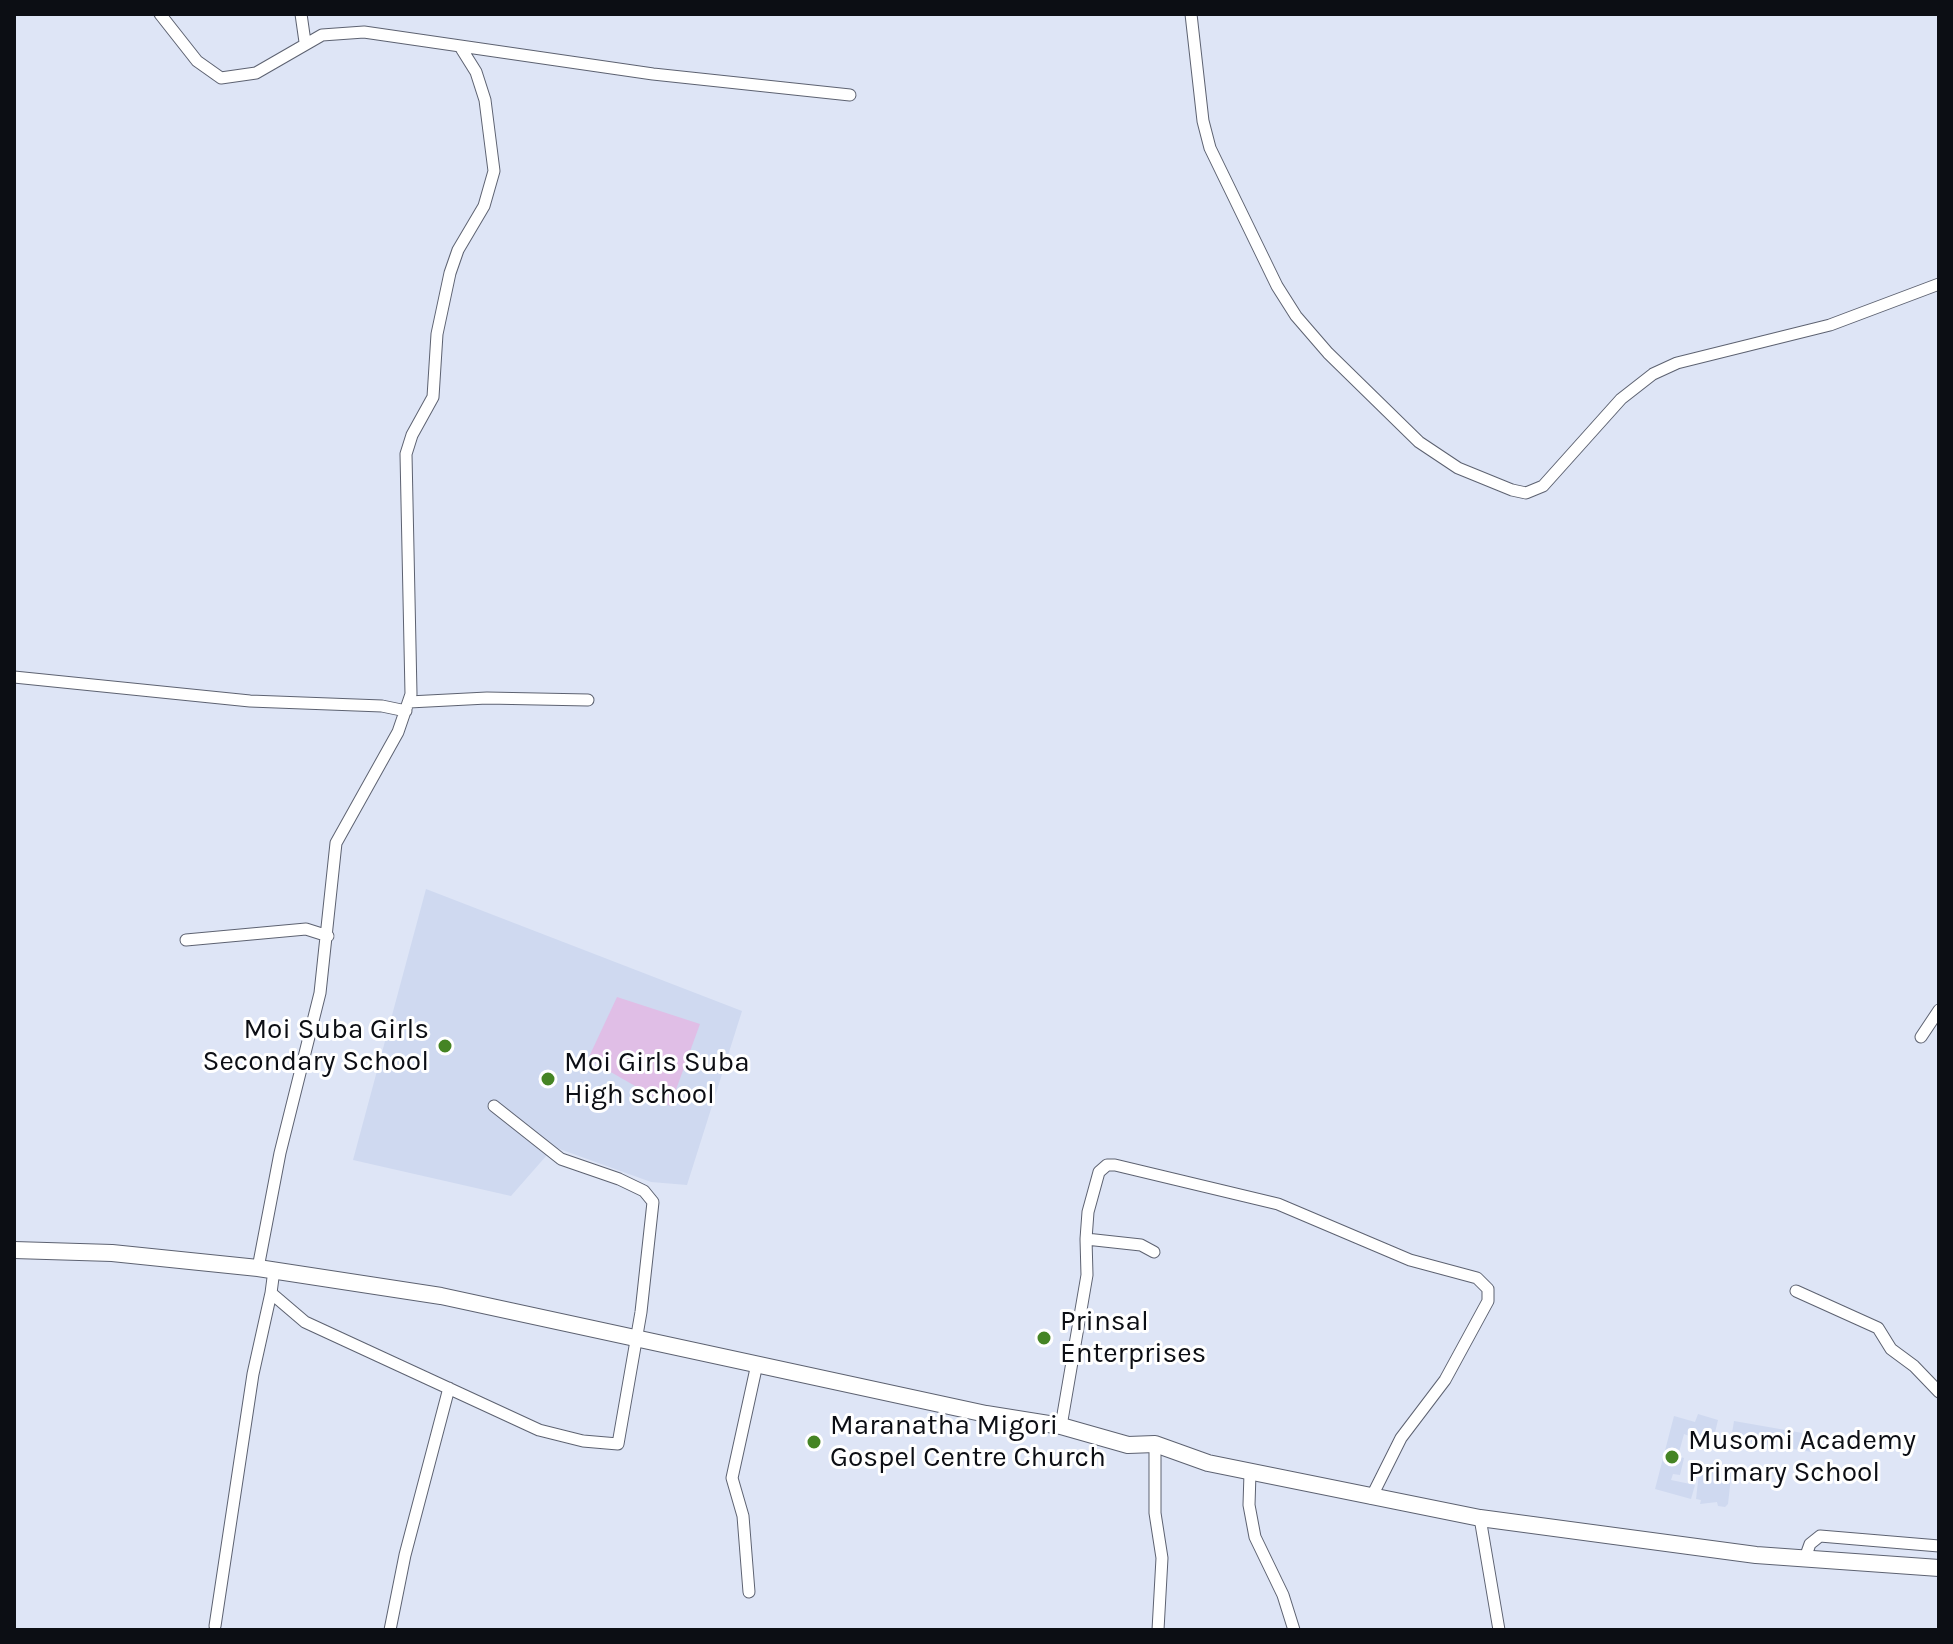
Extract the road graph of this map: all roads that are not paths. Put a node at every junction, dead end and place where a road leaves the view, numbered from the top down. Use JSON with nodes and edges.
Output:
{"nodes":[{"id":1,"x":160,"y":14,"type":"edge"},
{"id":2,"x":301,"y":14,"type":"edge"},
{"id":3,"x":1191,"y":14,"type":"edge"},
{"id":4,"x":305,"y":42,"type":"junction"},
{"id":5,"x":461,"y":48,"type":"junction"},
{"id":6,"x":850,"y":95,"type":"dead end"},
{"id":7,"x":1939,"y":284,"type":"edge"},
{"id":8,"x":14,"y":677,"type":"edge"},
{"id":9,"x":588,"y":700,"type":"dead end"},
{"id":10,"x":408,"y":707,"type":"junction"},
{"id":11,"x":328,"y":936,"type":"junction"},
{"id":12,"x":186,"y":940,"type":"dead end"},
{"id":13,"x":1939,"y":1010,"type":"edge"},
{"id":14,"x":1921,"y":1037,"type":"dead end"},
{"id":15,"x":494,"y":1106,"type":"dead end"},
{"id":16,"x":1086,"y":1239,"type":"junction"},
{"id":17,"x":14,"y":1250,"type":"edge"},
{"id":18,"x":1154,"y":1252,"type":"dead end"},
{"id":19,"x":266,"y":1269,"type":"junction"},
{"id":20,"x":1796,"y":1291,"type":"dead end"},
{"id":21,"x":271,"y":1293,"type":"junction"},
{"id":22,"x":637,"y":1338,"type":"junction"},
{"id":23,"x":757,"y":1364,"type":"junction"},
{"id":24,"x":449,"y":1388,"type":"junction"},
{"id":25,"x":1939,"y":1392,"type":"edge"},
{"id":26,"x":1061,"y":1426,"type":"junction"},
{"id":27,"x":1155,"y":1444,"type":"junction"},
{"id":28,"x":1250,"y":1473,"type":"junction"},
{"id":29,"x":1371,"y":1498,"type":"junction"},
{"id":30,"x":1480,"y":1518,"type":"junction"},
{"id":31,"x":1939,"y":1546,"type":"edge"},
{"id":32,"x":1805,"y":1558,"type":"junction"},
{"id":33,"x":1939,"y":1568,"type":"edge"},
{"id":34,"x":749,"y":1592,"type":"dead end"},
{"id":35,"x":215,"y":1626,"type":"dead end"},
{"id":36,"x":390,"y":1630,"type":"edge"},
{"id":37,"x":1158,"y":1630,"type":"edge"},
{"id":38,"x":1294,"y":1630,"type":"edge"},
{"id":39,"x":1499,"y":1630,"type":"edge"}],
"edges":[{"from":1,"to":4,"type":"street"},
{"from":2,"to":4,"type":"street"},
{"from":3,"to":7,"type":"street"},
{"from":4,"to":5,"type":"street"},
{"from":5,"to":6,"type":"street"},
{"from":5,"to":10,"type":"street"},
{"from":8,"to":10,"type":"street"},
{"from":9,"to":10,"type":"street"},
{"from":10,"to":11,"type":"street"},
{"from":11,"to":12,"type":"street"},
{"from":11,"to":19,"type":"street"},
{"from":13,"to":14,"type":"street"},
{"from":15,"to":22,"type":"street"},
{"from":16,"to":18,"type":"street"},
{"from":16,"to":26,"type":"street"},
{"from":16,"to":29,"type":"street"},
{"from":17,"to":19,"type":"highway"},
{"from":19,"to":21,"type":"street"},
{"from":19,"to":22,"type":"highway"},
{"from":20,"to":25,"type":"street"},
{"from":21,"to":24,"type":"street"},
{"from":21,"to":35,"type":"street"},
{"from":22,"to":23,"type":"highway"},
{"from":22,"to":24,"type":"street"},
{"from":23,"to":26,"type":"highway"},
{"from":23,"to":34,"type":"street"},
{"from":24,"to":36,"type":"street"},
{"from":26,"to":27,"type":"highway"},
{"from":27,"to":28,"type":"highway"},
{"from":27,"to":37,"type":"street"},
{"from":28,"to":29,"type":"highway"},
{"from":28,"to":38,"type":"street"},
{"from":29,"to":30,"type":"highway"},
{"from":30,"to":32,"type":"highway"},
{"from":30,"to":39,"type":"street"},
{"from":31,"to":32,"type":"street"},
{"from":32,"to":33,"type":"highway"}]}
